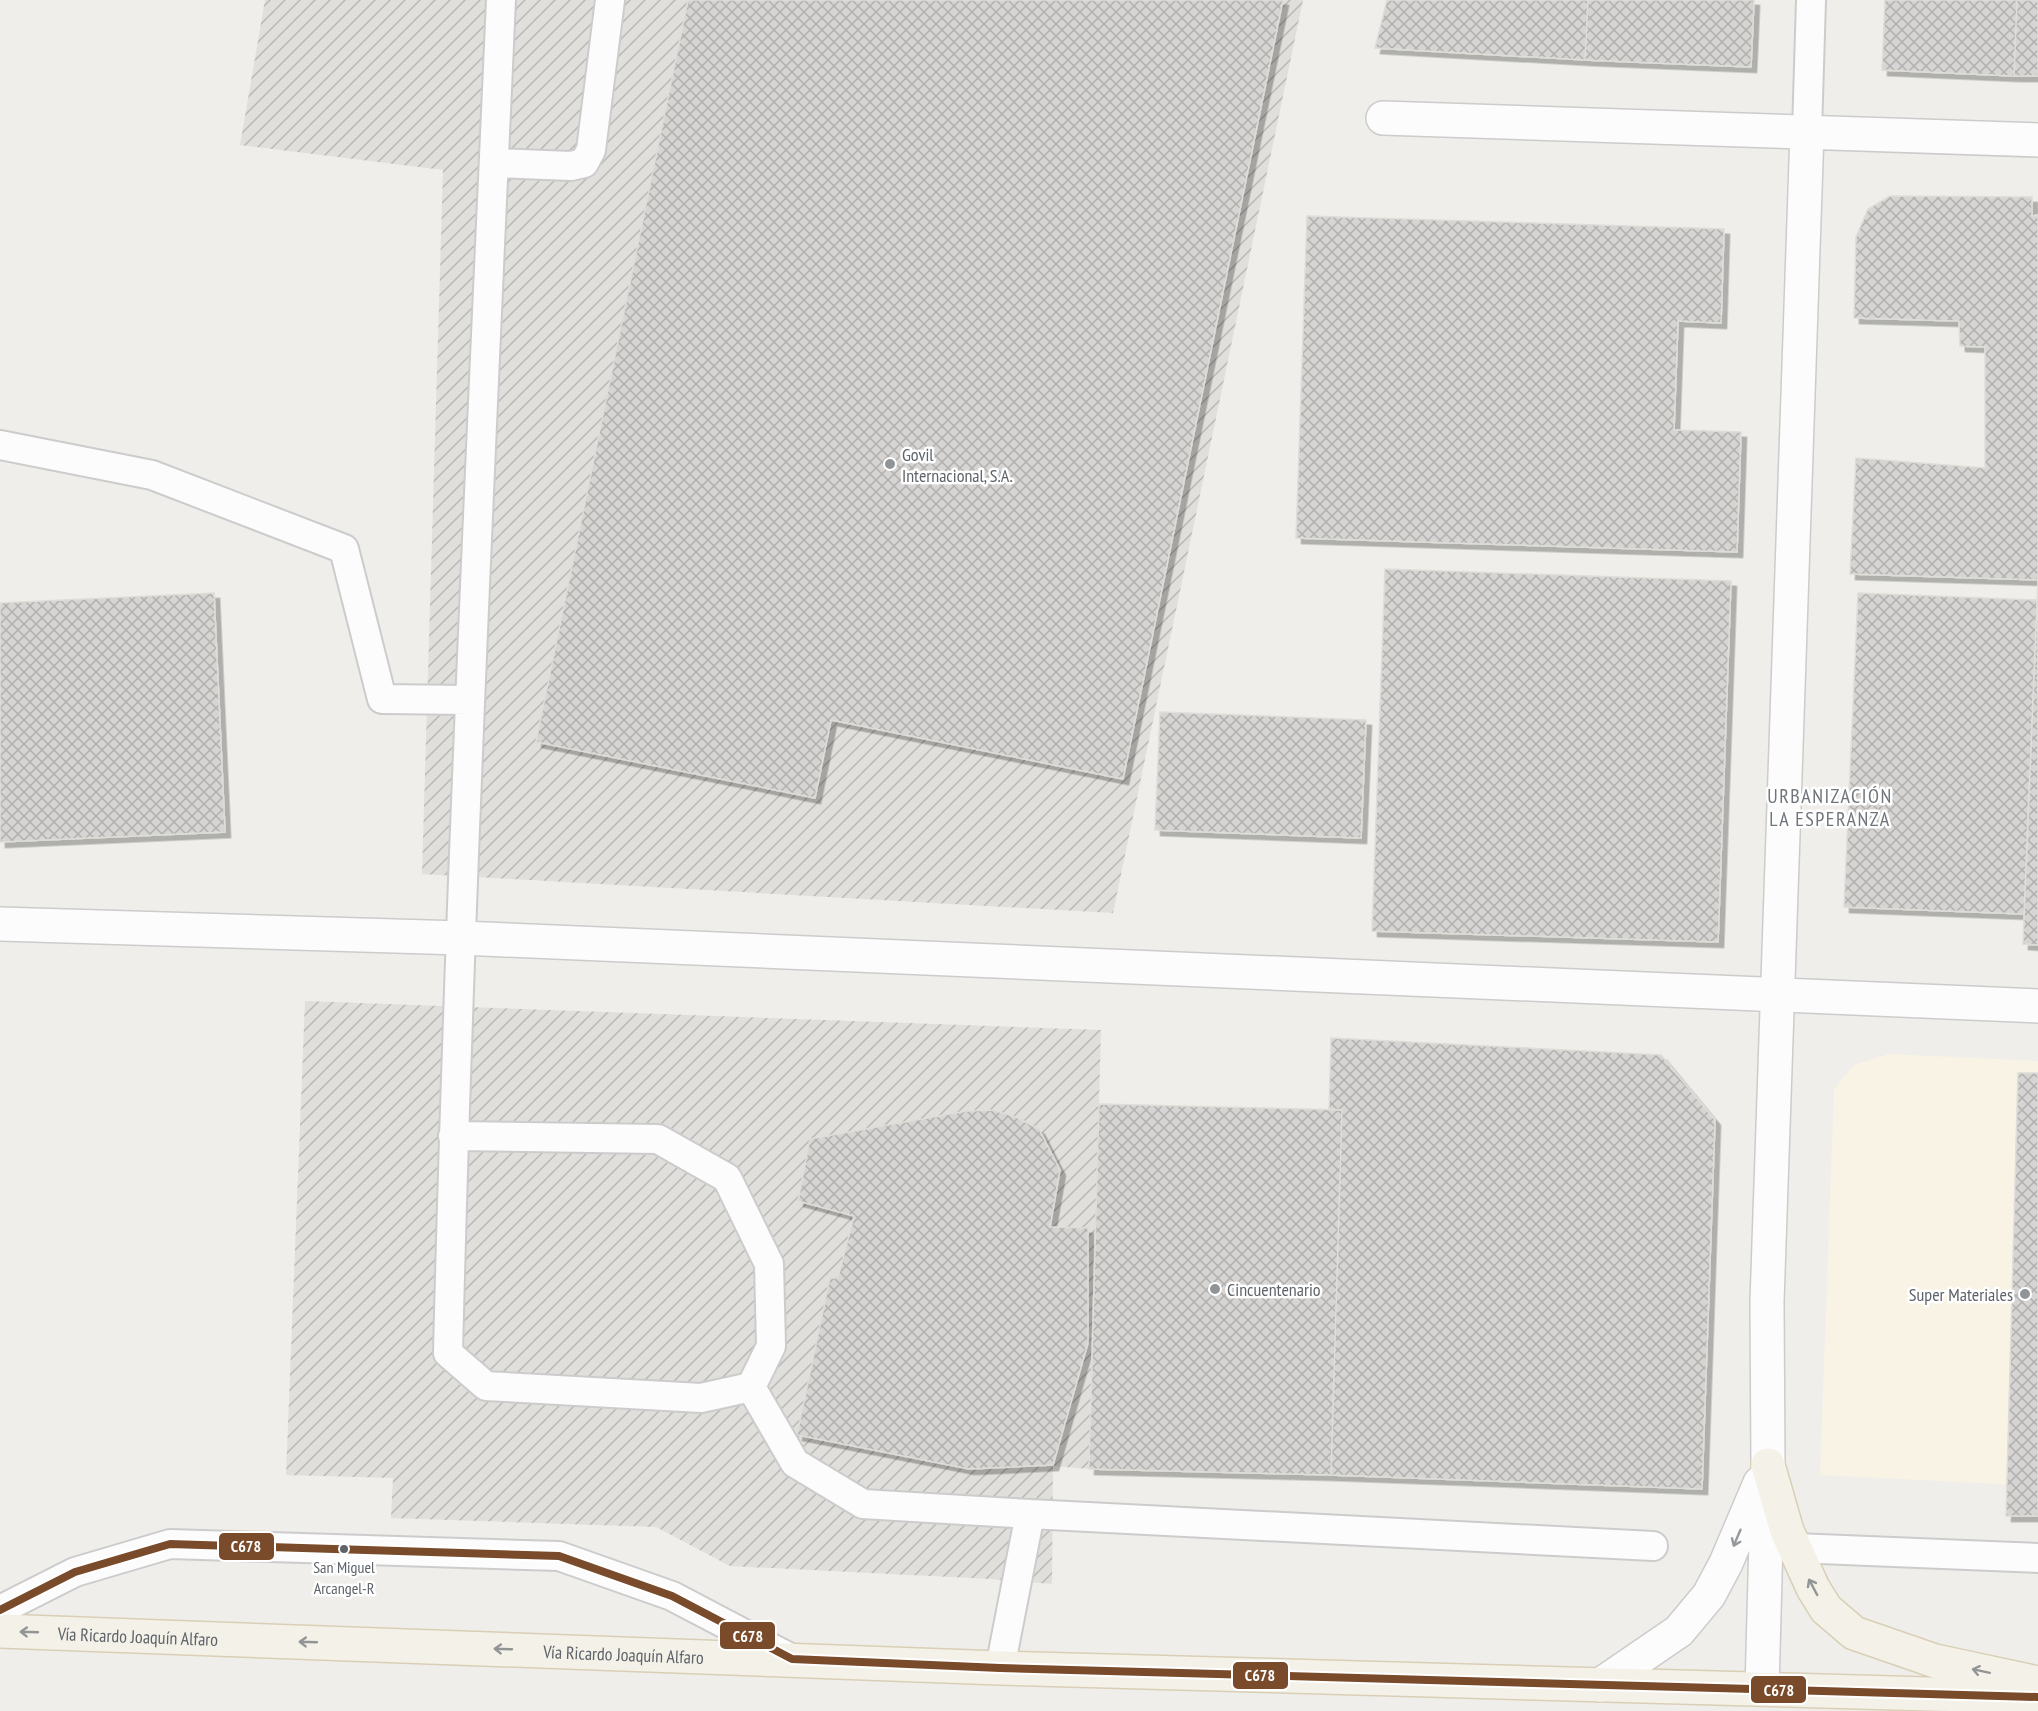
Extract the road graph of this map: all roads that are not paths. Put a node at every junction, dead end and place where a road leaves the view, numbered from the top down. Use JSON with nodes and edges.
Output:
{"nodes":[{"id":1,"x":501,"y":0,"type":"edge"},
{"id":2,"x":610,"y":0,"type":"edge"},
{"id":3,"x":1811,"y":0,"type":"edge"},
{"id":4,"x":1383,"y":118,"type":"dead end"},
{"id":5,"x":1807,"y":132,"type":"junction"},
{"id":6,"x":2038,"y":140,"type":"edge"},
{"id":7,"x":494,"y":163,"type":"junction"},
{"id":8,"x":0,"y":445,"type":"edge"},
{"id":9,"x":469,"y":700,"type":"junction"},
{"id":10,"x":0,"y":924,"type":"edge"},
{"id":11,"x":460,"y":938,"type":"junction"},
{"id":12,"x":1778,"y":994,"type":"junction"},
{"id":13,"x":2038,"y":1006,"type":"edge"},
{"id":14,"x":453,"y":1136,"type":"junction"},
{"id":15,"x":751,"y":1387,"type":"junction"},
{"id":16,"x":1768,"y":1465,"type":"junction"},
{"id":17,"x":1030,"y":1514,"type":"junction"},
{"id":18,"x":1653,"y":1546,"type":"dead end"},
{"id":19,"x":1795,"y":1548,"type":"junction"},
{"id":20,"x":2038,"y":1558,"type":"edge"},
{"id":21,"x":0,"y":1610,"type":"edge"},
{"id":22,"x":0,"y":1631,"type":"edge"},
{"id":23,"x":792,"y":1659,"type":"junction"},
{"id":24,"x":1000,"y":1668,"type":"junction"},
{"id":25,"x":2038,"y":1683,"type":"edge"},
{"id":26,"x":1600,"y":1685,"type":"junction"},
{"id":27,"x":2038,"y":1697,"type":"edge"},
{"id":28,"x":1752,"y":1700,"type":"edge"}],
"edges":[{"from":1,"to":7,"type":"lane"},
{"from":2,"to":7,"type":"lane"},
{"from":3,"to":5,"type":"lane"},
{"from":4,"to":5,"type":"street"},
{"from":5,"to":6,"type":"street"},
{"from":5,"to":12,"type":"street"},
{"from":7,"to":9,"type":"lane"},
{"from":8,"to":9,"type":"lane"},
{"from":9,"to":11,"type":"lane"},
{"from":10,"to":11,"type":"street"},
{"from":11,"to":12,"type":"street"},
{"from":11,"to":14,"type":"lane"},
{"from":12,"to":13,"type":"street"},
{"from":12,"to":16,"type":"street"},
{"from":14,"to":15,"type":"lane"},
{"from":14,"to":15,"type":"lane"},
{"from":15,"to":17,"type":"lane"},
{"from":16,"to":19,"type":"main road"},
{"from":16,"to":26,"type":"street","one_way":true},
{"from":16,"to":28,"type":"street"},
{"from":17,"to":18,"type":"lane"},
{"from":17,"to":24,"type":"lane"},
{"from":19,"to":20,"type":"lane"},
{"from":25,"to":19,"type":"main road","one_way":true},
{"from":21,"to":23,"type":"lane"},
{"from":23,"to":22,"type":"main road","name":"Vía Ricardo Joaquín Alfaro","one_way":true},
{"from":23,"to":24,"type":"main road","name":"Vía Ricardo Joaquín Alfaro"},
{"from":24,"to":26,"type":"main road","name":"Vía Ricardo Joaquín Alfaro"},
{"from":26,"to":28,"type":"main road","name":"Vía Ricardo Joaquín Alfaro"},
{"from":27,"to":28,"type":"main road","name":"Vía Ricardo Joaquín Alfaro"}]}
